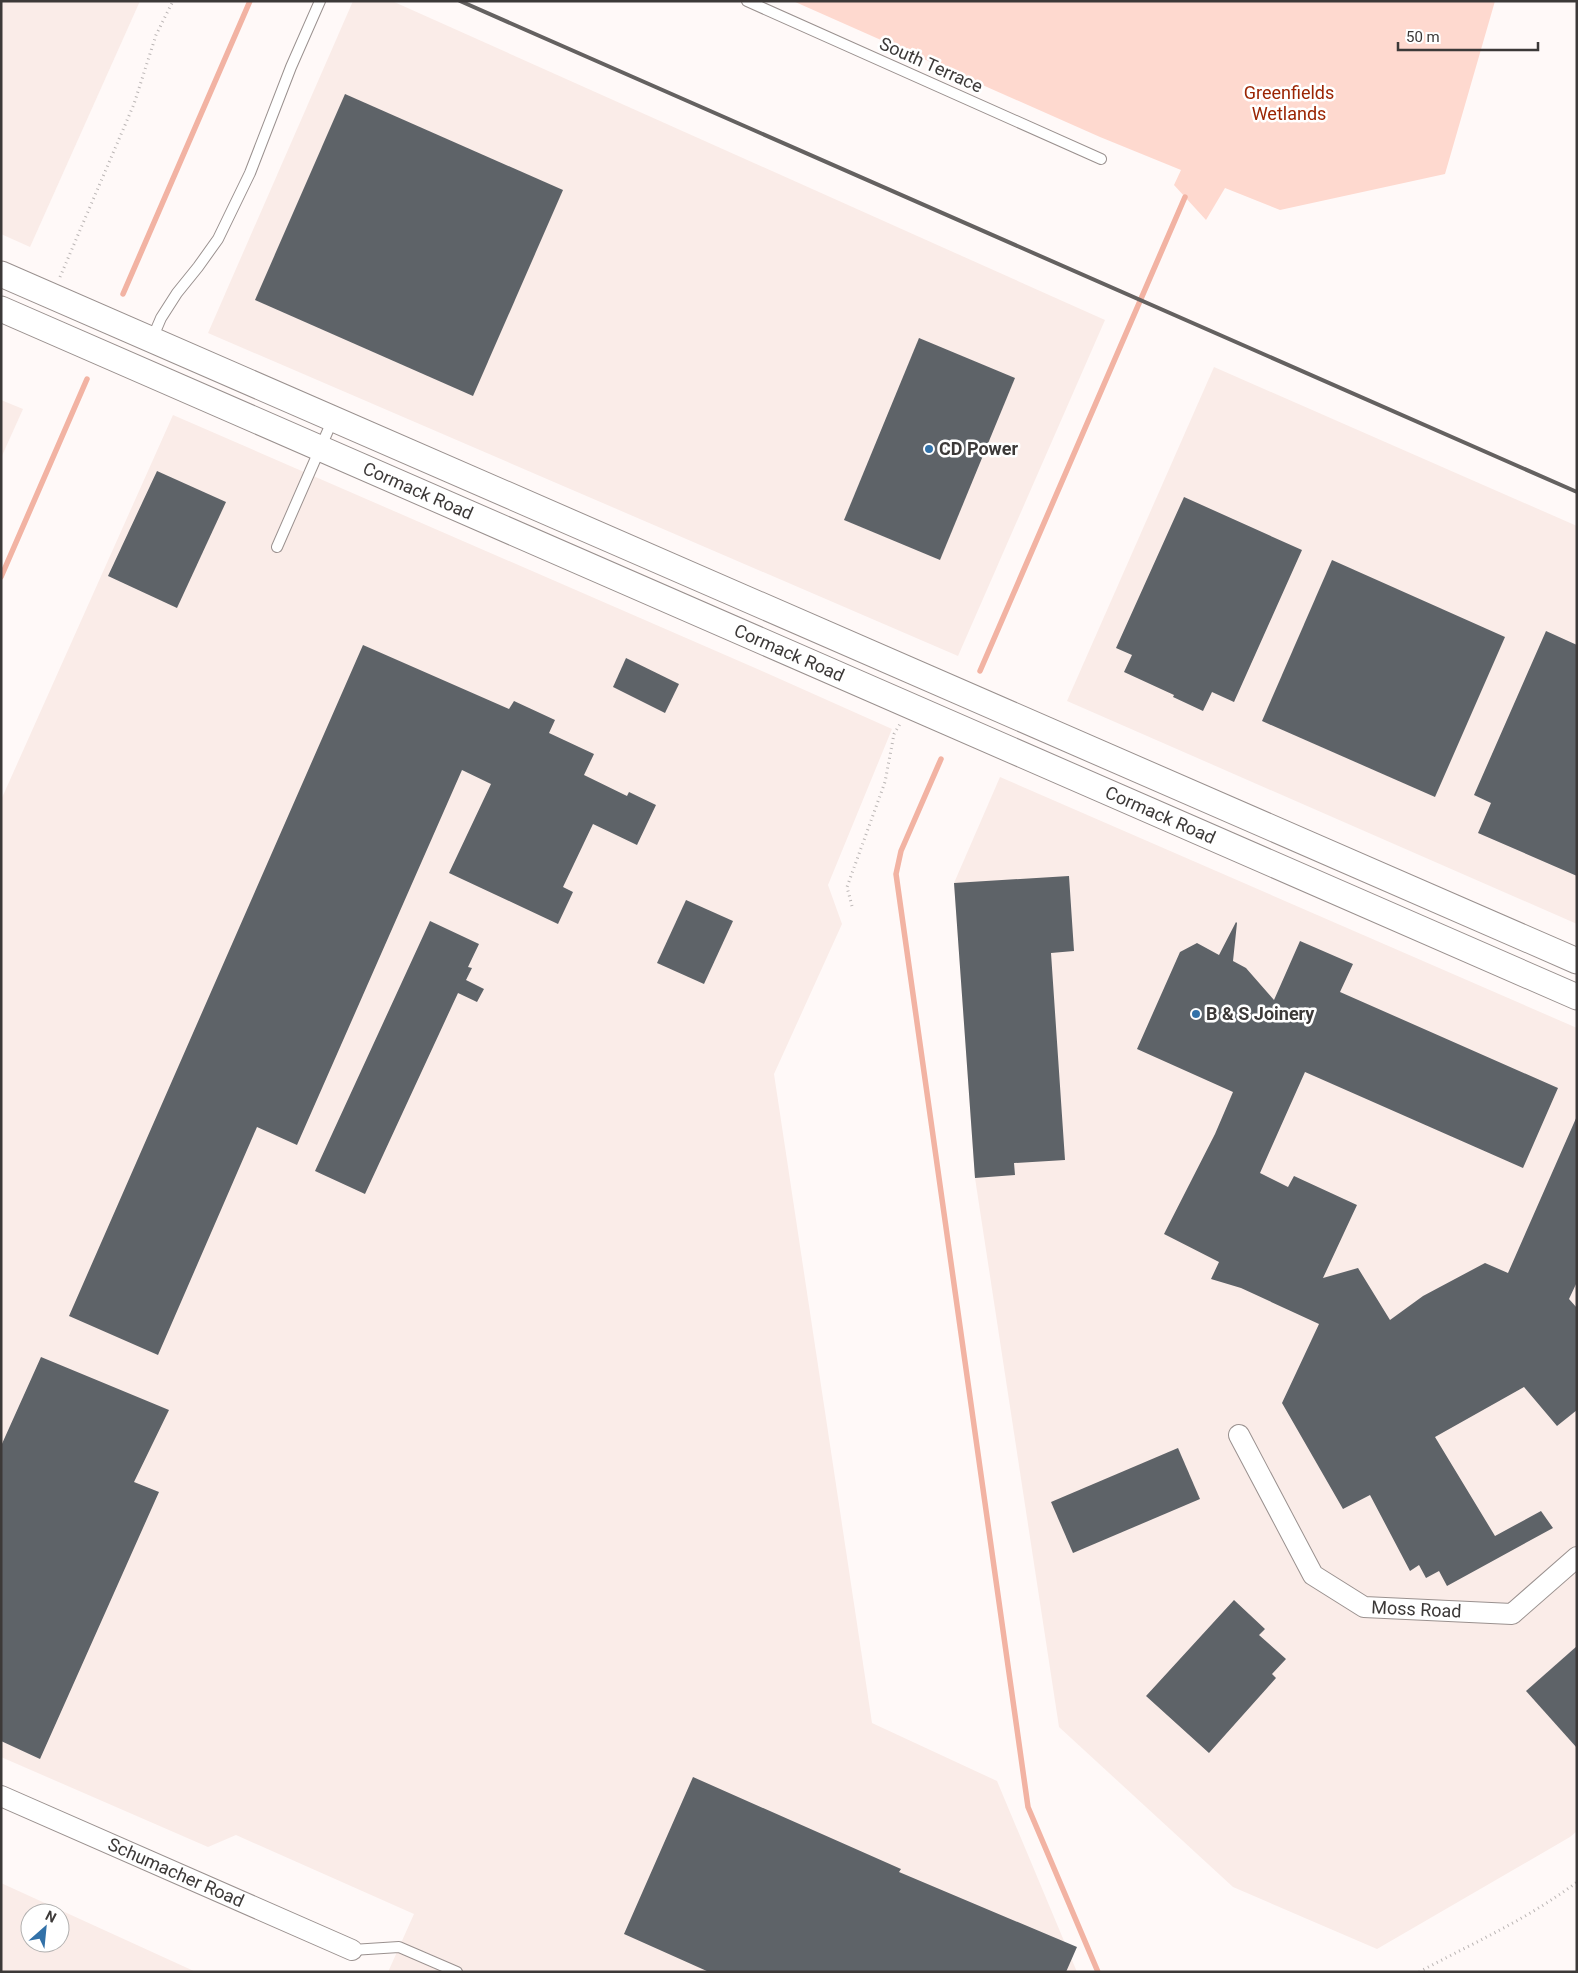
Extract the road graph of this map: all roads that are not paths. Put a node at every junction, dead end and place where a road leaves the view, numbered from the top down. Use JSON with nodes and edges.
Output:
{"nodes":[{"id":1,"x":320,"y":1,"type":"edge"},
{"id":2,"x":747,"y":1,"type":"edge"},
{"id":3,"x":1101,"y":159,"type":"dead end"},
{"id":4,"x":1,"y":274,"type":"edge"},
{"id":5,"x":1,"y":309,"type":"edge"},
{"id":6,"x":152,"y":339,"type":"junction"},
{"id":7,"x":333,"y":418,"type":"junction"},
{"id":8,"x":320,"y":448,"type":"junction"},
{"id":9,"x":277,"y":547,"type":"dead end"},
{"id":10,"x":1577,"y":961,"type":"edge"},
{"id":11,"x":1577,"y":997,"type":"edge"},
{"id":12,"x":1239,"y":1435,"type":"dead end"},
{"id":13,"x":1577,"y":1557,"type":"edge"},
{"id":14,"x":1,"y":1796,"type":"edge"},
{"id":15,"x":352,"y":1950,"type":"joint"},
{"id":16,"x":457,"y":1972,"type":"edge"}],
"edges":[{"from":1,"to":6,"type":"lane"},
{"from":2,"to":3,"type":"lane","name":"South Terrace"},
{"from":4,"to":6,"type":"street","name":"Cormack Road"},
{"from":5,"to":8,"type":"street","name":"Cormack Road"},
{"from":6,"to":7,"type":"street","name":"Cormack Road"},
{"from":7,"to":8,"type":"lane"},
{"from":7,"to":10,"type":"street","name":"Cormack Road"},
{"from":8,"to":9,"type":"lane"},
{"from":8,"to":11,"type":"street","name":"Cormack Road"},
{"from":12,"to":13,"type":"street","name":"Moss Road"},
{"from":14,"to":15,"type":"street","name":"Schumacher Road"},
{"from":15,"to":16,"type":"lane"}]}
